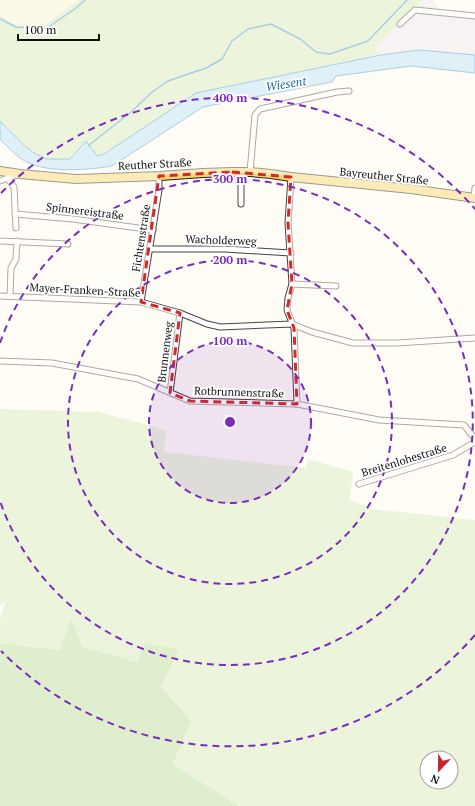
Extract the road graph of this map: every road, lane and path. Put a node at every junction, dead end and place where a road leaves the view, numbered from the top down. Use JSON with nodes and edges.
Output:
{"nodes":[{"id":1,"x":475,"y":16,"type":"edge"},
{"id":2,"x":400,"y":24,"type":"dead end"},
{"id":3,"x":349,"y":91,"type":"dead end"},
{"id":4,"x":0,"y":171,"type":"edge"},
{"id":5,"x":241,"y":172,"type":"junction"},
{"id":6,"x":250,"y":172,"type":"junction"},
{"id":7,"x":20,"y":174,"type":"junction"},
{"id":8,"x":159,"y":176,"type":"junction"},
{"id":9,"x":291,"y":177,"type":"junction"},
{"id":10,"x":8,"y":179,"type":"junction"},
{"id":11,"x":0,"y":181,"type":"edge"},
{"id":12,"x":475,"y":188,"type":"edge"},
{"id":13,"x":475,"y":198,"type":"edge"},
{"id":14,"x":241,"y":204,"type":"dead end"},
{"id":15,"x":15,"y":214,"type":"junction"},
{"id":16,"x":16,"y":228,"type":"dead end"},
{"id":17,"x":153,"y":230,"type":"junction"},
{"id":18,"x":0,"y":241,"type":"edge"},
{"id":19,"x":17,"y":241,"type":"junction"},
{"id":20,"x":68,"y":244,"type":"dead end"},
{"id":21,"x":150,"y":249,"type":"junction"},
{"id":22,"x":291,"y":253,"type":"junction"},
{"id":23,"x":292,"y":284,"type":"junction"},
{"id":24,"x":336,"y":286,"type":"dead end"},
{"id":25,"x":0,"y":296,"type":"edge"},
{"id":26,"x":10,"y":296,"type":"junction"},
{"id":27,"x":141,"y":302,"type":"junction"},
{"id":28,"x":180,"y":314,"type":"junction"},
{"id":29,"x":292,"y":324,"type":"junction"},
{"id":30,"x":475,"y":338,"type":"edge"},
{"id":31,"x":0,"y":361,"type":"edge"},
{"id":32,"x":170,"y":393,"type":"junction"},
{"id":33,"x":296,"y":404,"type":"junction"},
{"id":34,"x":475,"y":438,"type":"edge"},
{"id":35,"x":475,"y":442,"type":"edge"},
{"id":36,"x":359,"y":484,"type":"dead end"}],
"edges":[{"from":1,"to":2,"type":"street"},
{"from":3,"to":6,"type":"street"},
{"from":4,"to":7,"type":"main road","name":"Reuther Straße"},
{"from":5,"to":6,"type":"main road","name":"Reuther Straße"},
{"from":5,"to":8,"type":"main road","name":"Reuther Straße"},
{"from":5,"to":14,"type":"street"},
{"from":6,"to":9,"type":"main road","name":"Reuther Straße"},
{"from":7,"to":8,"type":"main road","name":"Reuther Straße"},
{"from":7,"to":10,"type":"street","name":"Reuther Straße"},
{"from":8,"to":17,"type":"street","name":"Fichtenstraße"},
{"from":9,"to":13,"type":"main road","name":"Bayreuther Straße"},
{"from":9,"to":22,"type":"street"},
{"from":10,"to":11,"type":"street","name":"Reuther Straße"},
{"from":10,"to":15,"type":"street"},
{"from":12,"to":13,"type":"street"},
{"from":15,"to":16,"type":"street"},
{"from":15,"to":17,"type":"street","name":"Spinnereistraße"},
{"from":17,"to":21,"type":"street","name":"Fichtenstraße"},
{"from":18,"to":19,"type":"street"},
{"from":19,"to":20,"type":"street"},
{"from":19,"to":26,"type":"street"},
{"from":21,"to":22,"type":"street","name":"Wacholderweg"},
{"from":21,"to":27,"type":"street","name":"Fichtenstraße"},
{"from":22,"to":23,"type":"street"},
{"from":23,"to":24,"type":"street"},
{"from":23,"to":29,"type":"street"},
{"from":25,"to":26,"type":"street","name":"Mayer-Franken-Straße"},
{"from":26,"to":27,"type":"street","name":"Mayer-Franken-Straße"},
{"from":27,"to":28,"type":"street","name":"Mayer-Franken-Straße"},
{"from":28,"to":29,"type":"street","name":"Mayer-Franken-Straße"},
{"from":28,"to":32,"type":"street","name":"Brunnenweg"},
{"from":29,"to":30,"type":"street","name":"Mayer-Franken-Straße"},
{"from":29,"to":33,"type":"street"},
{"from":31,"to":32,"type":"street","name":"Rotbrunnenstraße"},
{"from":32,"to":33,"type":"street","name":"Rotbrunnenstraße"},
{"from":33,"to":34,"type":"street","name":"Rotbrunnenstraße"},
{"from":35,"to":36,"type":"street","name":"Breitenlohestraße"}]}
